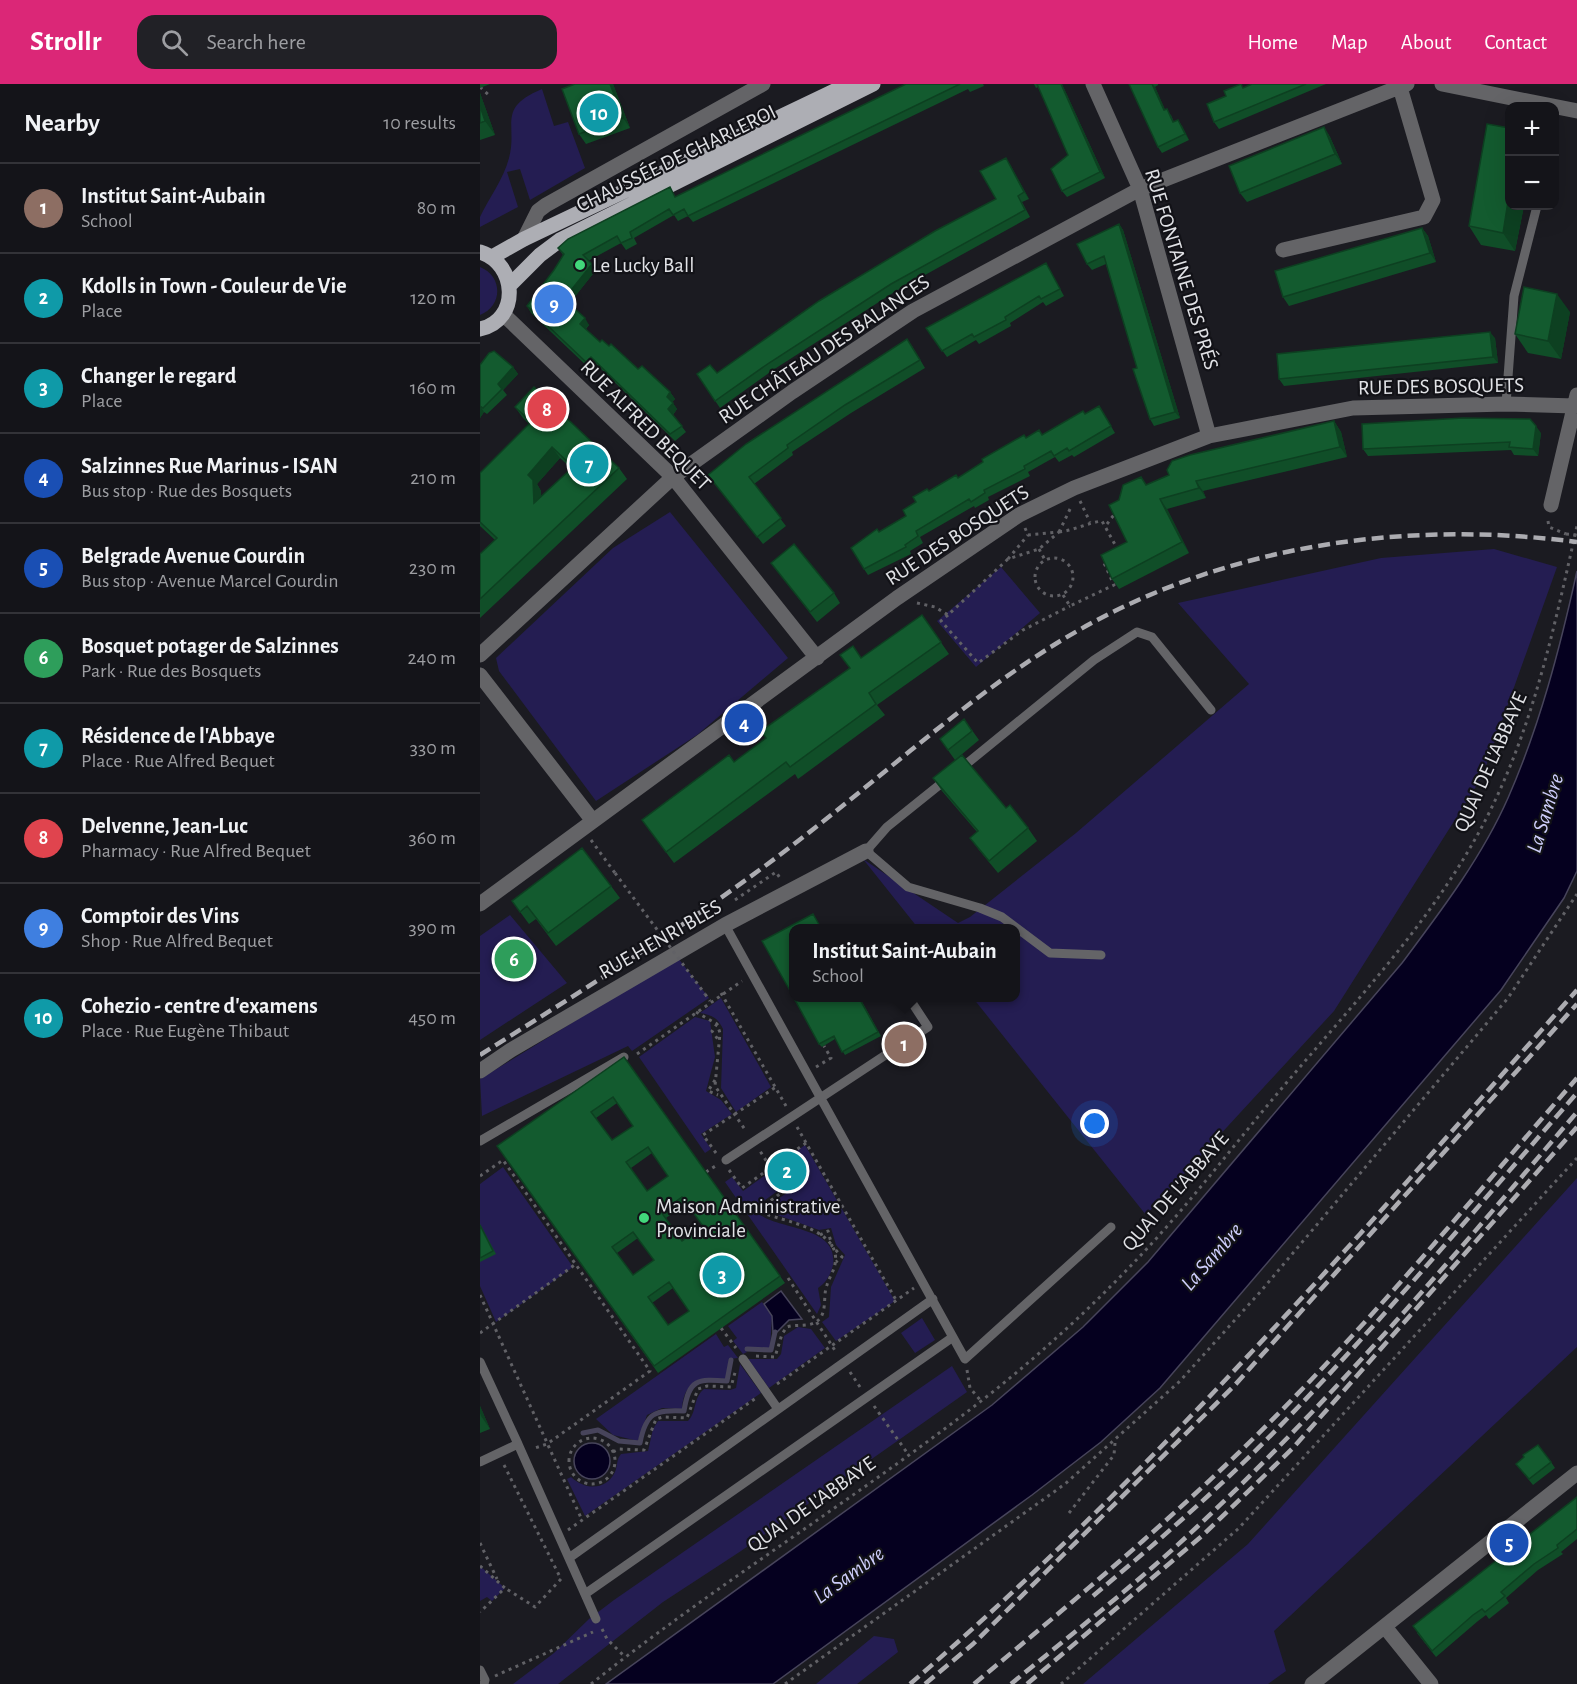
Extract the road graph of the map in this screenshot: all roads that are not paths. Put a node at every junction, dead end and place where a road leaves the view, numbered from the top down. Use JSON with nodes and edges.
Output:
{"nodes":[{"id":1,"x":763,"y":84,"type":"edge"},
{"id":2,"x":849,"y":84,"type":"edge"},
{"id":3,"x":873,"y":84,"type":"edge"},
{"id":4,"x":1093,"y":84,"type":"edge"},
{"id":5,"x":1442,"y":84,"type":"edge"},
{"id":6,"x":1402,"y":85,"type":"edge"},
{"id":7,"x":1577,"y":111,"type":"edge"},
{"id":8,"x":1140,"y":189,"type":"junction"},
{"id":9,"x":1536,"y":210,"type":"edge"},
{"id":10,"x":524,"y":239,"type":"junction"},
{"id":11,"x":1282,"y":250,"type":"dead end"},
{"id":12,"x":486,"y":255,"type":"edge"},
{"id":13,"x":510,"y":285,"type":"junction"},
{"id":14,"x":503,"y":314,"type":"junction"},
{"id":15,"x":480,"y":329,"type":"edge"},
{"id":16,"x":1576,"y":400,"type":"edge"},
{"id":17,"x":1506,"y":404,"type":"junction"},
{"id":18,"x":1209,"y":436,"type":"junction"},
{"id":19,"x":673,"y":477,"type":"junction"},
{"id":20,"x":1551,"y":505,"type":"dead end"},
{"id":21,"x":480,"y":655,"type":"edge"},
{"id":22,"x":817,"y":658,"type":"junction"},
{"id":23,"x":480,"y":675,"type":"edge"},
{"id":24,"x":1211,"y":710,"type":"dead end"},
{"id":25,"x":588,"y":825,"type":"junction"},
{"id":26,"x":866,"y":851,"type":"junction"},
{"id":27,"x":480,"y":904,"type":"edge"},
{"id":28,"x":1011,"y":924,"type":"edge"},
{"id":29,"x":725,"y":925,"type":"junction"},
{"id":30,"x":1020,"y":930,"type":"edge"},
{"id":31,"x":1101,"y":955,"type":"dead end"},
{"id":32,"x":912,"y":1002,"type":"edge"},
{"id":33,"x":627,"y":1058,"type":"edge"},
{"id":34,"x":480,"y":1071,"type":"edge"},
{"id":35,"x":820,"y":1096,"type":"junction"},
{"id":36,"x":480,"y":1141,"type":"edge"},
{"id":37,"x":724,"y":1161,"type":"road end"},
{"id":38,"x":1111,"y":1227,"type":"dead end"},
{"id":39,"x":933,"y":1299,"type":"junction"},
{"id":40,"x":953,"y":1337,"type":"junction"},
{"id":41,"x":743,"y":1359,"type":"road end"},
{"id":42,"x":480,"y":1362,"type":"edge"},
{"id":43,"x":778,"y":1409,"type":"junction"},
{"id":44,"x":520,"y":1448,"type":"junction"},
{"id":45,"x":480,"y":1462,"type":"edge"},
{"id":46,"x":1577,"y":1473,"type":"edge"},
{"id":47,"x":569,"y":1558,"type":"junction"},
{"id":48,"x":585,"y":1594,"type":"junction"},
{"id":49,"x":596,"y":1619,"type":"dead end"},
{"id":50,"x":1385,"y":1626,"type":"junction"},
{"id":51,"x":480,"y":1670,"type":"edge"},
{"id":52,"x":484,"y":1682,"type":"edge"},
{"id":53,"x":1312,"y":1684,"type":"edge"},
{"id":54,"x":1431,"y":1684,"type":"edge"}],
"edges":[{"from":1,"to":10,"type":"street"},
{"from":2,"to":10,"type":"main road","name":"CHAUSSÉE DE CHARLEROI"},
{"from":3,"to":13,"type":"main road","name":"CHAUSSÉE DE CHARLEROI"},
{"from":4,"to":8,"type":"street","name":"RUE FONTAINE DES PRÉS"},
{"from":5,"to":7,"type":"street"},
{"from":6,"to":8,"type":"street","name":"RUE CHÂTEAU DES BALANCES"},
{"from":6,"to":11,"type":"street"},
{"from":8,"to":18,"type":"street","name":"RUE FONTAINE DES PRÉS"},
{"from":8,"to":19,"type":"street","name":"RUE CHÂTEAU DES BALANCES"},
{"from":9,"to":17,"type":"lane"},
{"from":10,"to":12,"type":"main road","name":"CHAUSSÉE DE CHARLEROI"},
{"from":12,"to":13,"type":"main road"},
{"from":13,"to":14,"type":"main road"},
{"from":14,"to":15,"type":"main road"},
{"from":14,"to":19,"type":"street","name":"RUE ALFRED BEQUET"},
{"from":16,"to":17,"type":"street","name":"RUE DES BOSQUETS"},
{"from":16,"to":20,"type":"street"},
{"from":17,"to":18,"type":"street","name":"RUE DES BOSQUETS"},
{"from":18,"to":22,"type":"street","name":"RUE DES BOSQUETS"},
{"from":19,"to":21,"type":"street","name":"RUE CHÂTEAU DES BALANCES"},
{"from":19,"to":22,"type":"street","name":"RUE ALFRED BEQUET"},
{"from":22,"to":25,"type":"street","name":"RUE DES BOSQUETS"},
{"from":23,"to":25,"type":"street"},
{"from":24,"to":26,"type":"lane"},
{"from":25,"to":27,"type":"street","name":"RUE DES BOSQUETS"},
{"from":26,"to":28,"type":"lane"},
{"from":26,"to":29,"type":"street","name":"RUE HENRI BLÈS"},
{"from":29,"to":34,"type":"street","name":"RUE HENRI BLÈS"},
{"from":29,"to":35,"type":"lane"},
{"from":30,"to":31,"type":"lane"},
{"from":32,"to":35,"type":"lane"},
{"from":33,"to":36,"type":"lane"},
{"from":35,"to":37,"type":"lane"},
{"from":35,"to":39,"type":"lane"},
{"from":38,"to":40,"type":"lane"},
{"from":39,"to":40,"type":"lane"},
{"from":39,"to":43,"type":"lane"},
{"from":40,"to":48,"type":"lane"},
{"from":41,"to":43,"type":"lane"},
{"from":42,"to":44,"type":"lane"},
{"from":43,"to":47,"type":"lane"},
{"from":44,"to":45,"type":"lane"},
{"from":44,"to":47,"type":"lane"},
{"from":46,"to":50,"type":"street"},
{"from":47,"to":48,"type":"lane"},
{"from":48,"to":49,"type":"lane"},
{"from":50,"to":53,"type":"street"},
{"from":50,"to":54,"type":"street"},
{"from":51,"to":52,"type":"lane"}]}
